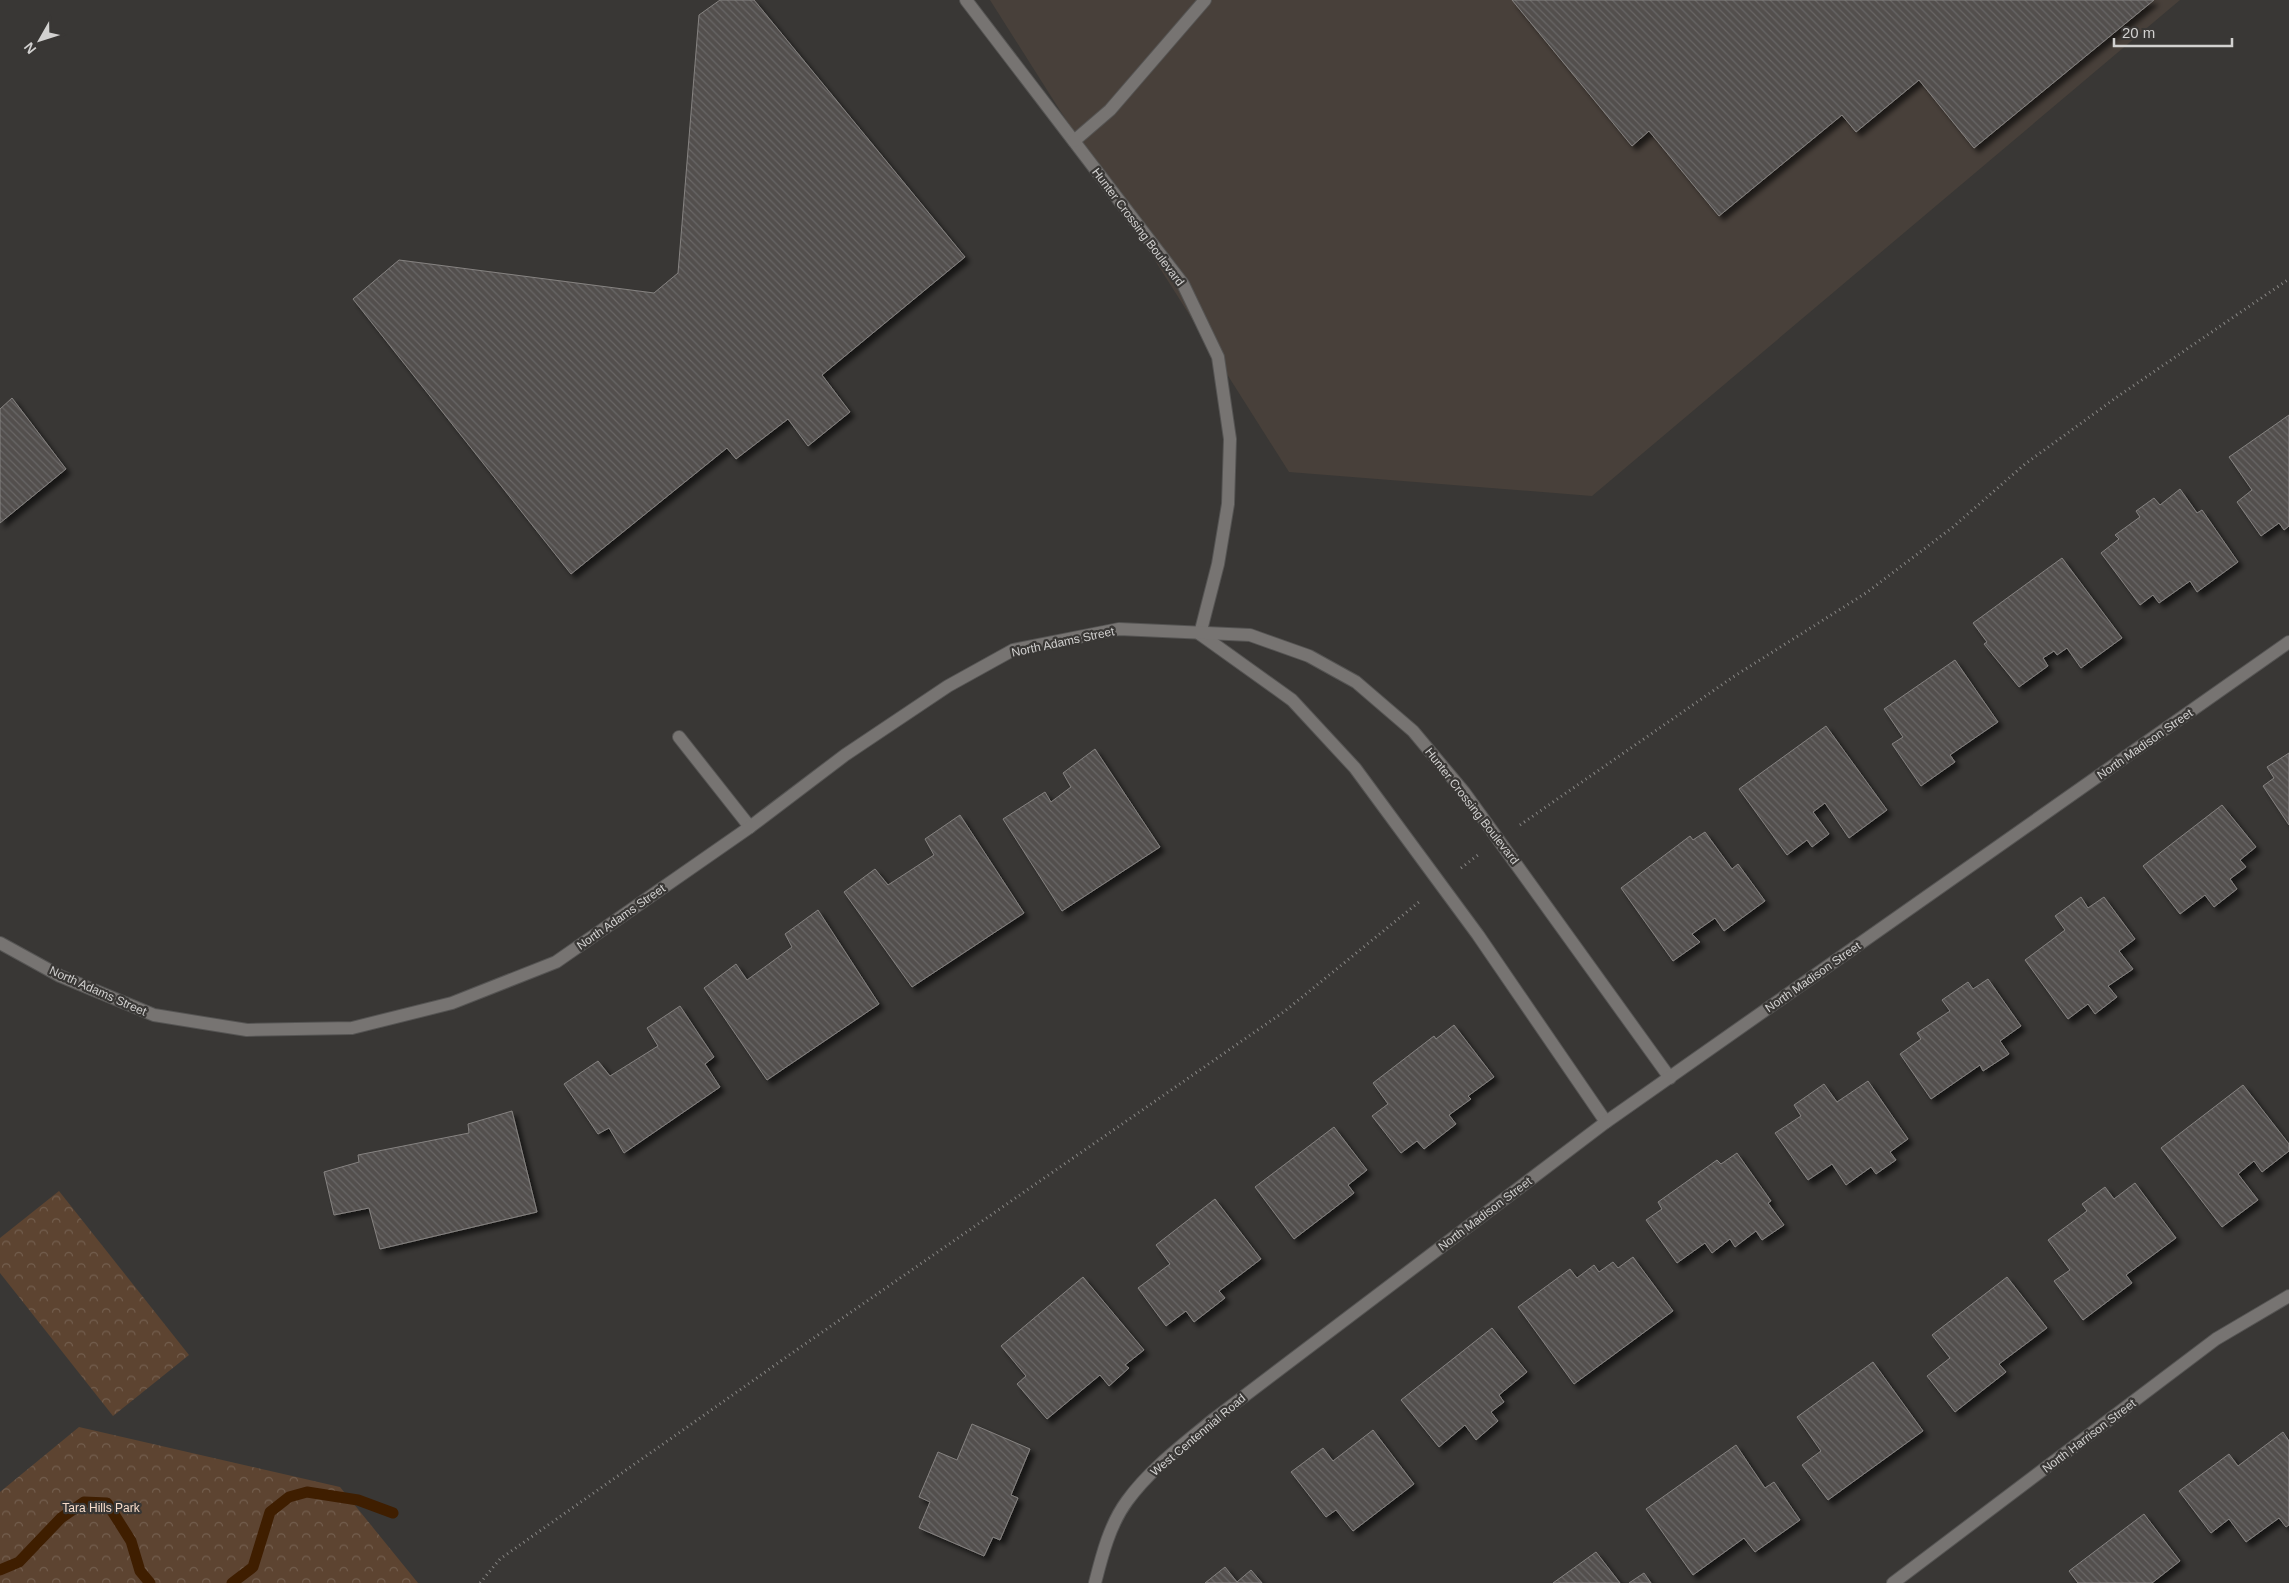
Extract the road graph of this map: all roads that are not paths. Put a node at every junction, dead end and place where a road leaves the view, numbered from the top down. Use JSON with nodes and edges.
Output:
{"nodes":[{"id":1,"x":966,"y":0,"type":"edge"},
{"id":2,"x":1205,"y":0,"type":"edge"},
{"id":3,"x":1074,"y":141,"type":"junction"},
{"id":4,"x":1200,"y":634,"type":"junction"},
{"id":5,"x":2289,"y":642,"type":"edge"},
{"id":6,"x":679,"y":737,"type":"dead end"},
{"id":7,"x":750,"y":827,"type":"junction"},
{"id":8,"x":0,"y":944,"type":"edge"},
{"id":9,"x":1670,"y":1078,"type":"junction"},
{"id":10,"x":1606,"y":1122,"type":"junction"},
{"id":11,"x":2289,"y":1296,"type":"edge"},
{"id":12,"x":1344,"y":1320,"type":"joint"},
{"id":13,"x":1095,"y":1583,"type":"edge"},
{"id":14,"x":1893,"y":1583,"type":"edge"}],
"edges":[{"from":1,"to":3,"type":"street","name":"Hunter Crossing Boulevard"},
{"from":2,"to":3,"type":"street"},
{"from":3,"to":4,"type":"street","name":"Hunter Crossing Boulevard"},
{"from":4,"to":7,"type":"street","name":"North Adams Street"},
{"from":4,"to":9,"type":"street","name":"Hunter Crossing Boulevard"},
{"from":4,"to":10,"type":"street"},
{"from":5,"to":9,"type":"street","name":"North Madison Street"},
{"from":6,"to":7,"type":"street"},
{"from":7,"to":8,"type":"street","name":"North Adams Street"},
{"from":9,"to":10,"type":"street","name":"North Madison Street"},
{"from":10,"to":12,"type":"street","name":"North Madison Street"},
{"from":11,"to":14,"type":"street","name":"North Harrison Street"},
{"from":12,"to":13,"type":"street","name":"West Centennial Road"}]}
